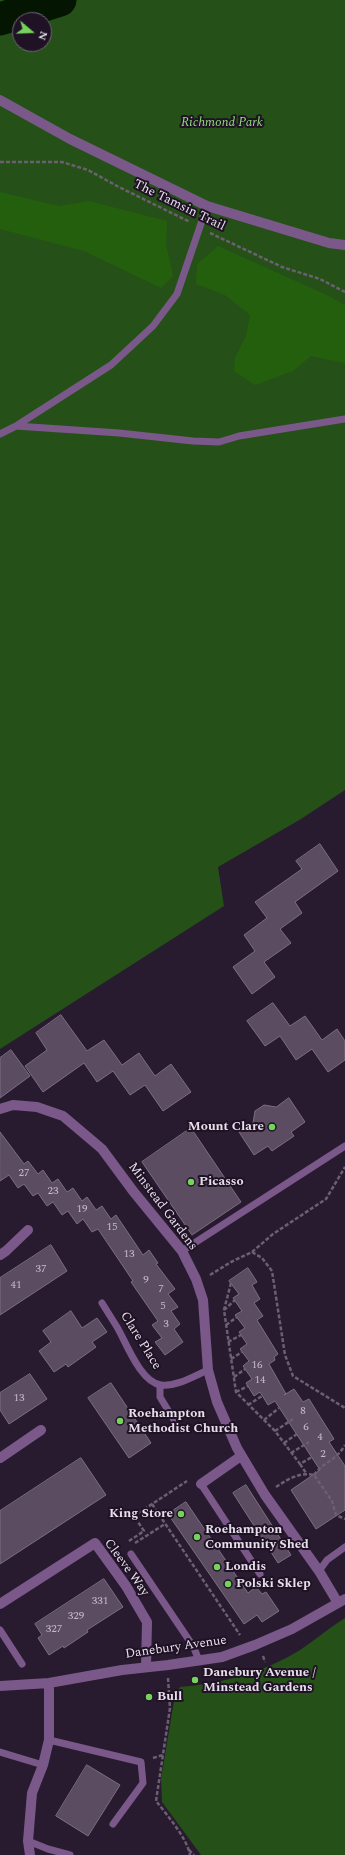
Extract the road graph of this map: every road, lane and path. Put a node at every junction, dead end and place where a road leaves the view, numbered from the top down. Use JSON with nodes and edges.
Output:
{"nodes":[{"id":1,"x":0,"y":100,"type":"edge"},
{"id":2,"x":0,"y":162,"type":"edge"},
{"id":3,"x":207,"y":206,"type":"junction"},
{"id":4,"x":198,"y":227,"type":"junction"},
{"id":5,"x":345,"y":245,"type":"edge"},
{"id":6,"x":345,"y":292,"type":"edge"},
{"id":7,"x":345,"y":419,"type":"edge"},
{"id":8,"x":16,"y":426,"type":"junction"},
{"id":9,"x":0,"y":434,"type":"edge"},
{"id":10,"x":0,"y":1109,"type":"edge"},
{"id":11,"x":345,"y":1146,"type":"edge"},
{"id":12,"x":345,"y":1167,"type":"edge"},
{"id":13,"x":28,"y":1230,"type":"dead end"},
{"id":14,"x":182,"y":1251,"type":"junction"},
{"id":15,"x":252,"y":1252,"type":"junction"},
{"id":16,"x":0,"y":1255,"type":"edge"},
{"id":17,"x":196,"y":1278,"type":"junction"},
{"id":18,"x":231,"y":1283,"type":"dead end"},
{"id":19,"x":235,"y":1300,"type":"dead end"},
{"id":20,"x":102,"y":1303,"type":"dead end"},
{"id":21,"x":224,"y":1310,"type":"junction"},
{"id":22,"x":237,"y":1317,"type":"dead end"},
{"id":23,"x":226,"y":1325,"type":"junction"},
{"id":24,"x":240,"y":1335,"type":"dead end"},
{"id":25,"x":228,"y":1342,"type":"junction"},
{"id":26,"x":242,"y":1352,"type":"dead end"},
{"id":27,"x":231,"y":1359,"type":"junction"},
{"id":28,"x":245,"y":1369,"type":"dead end"},
{"id":29,"x":208,"y":1370,"type":"junction"},
{"id":30,"x":233,"y":1377,"type":"junction"},
{"id":31,"x":160,"y":1385,"type":"junction"},
{"id":32,"x":248,"y":1386,"type":"dead end"},
{"id":33,"x":236,"y":1392,"type":"junction"},
{"id":34,"x":262,"y":1396,"type":"dead end"},
{"id":35,"x":248,"y":1405,"type":"junction"},
{"id":36,"x":279,"y":1408,"type":"dead end"},
{"id":37,"x":345,"y":1408,"type":"edge"},
{"id":38,"x":293,"y":1418,"type":"dead end"},
{"id":39,"x":174,"y":1420,"type":"dead end"},
{"id":40,"x":264,"y":1420,"type":"junction"},
{"id":41,"x":41,"y":1430,"type":"dead end"},
{"id":42,"x":275,"y":1431,"type":"junction"},
{"id":43,"x":297,"y":1434,"type":"dead end"},
{"id":44,"x":309,"y":1442,"type":"dead end"},
{"id":45,"x":284,"y":1443,"type":"junction"},
{"id":46,"x":345,"y":1445,"type":"edge"},
{"id":47,"x":291,"y":1453,"type":"junction"},
{"id":48,"x":241,"y":1456,"type":"junction"},
{"id":49,"x":312,"y":1457,"type":"dead end"},
{"id":50,"x":0,"y":1458,"type":"edge"},
{"id":51,"x":300,"y":1464,"type":"junction"},
{"id":52,"x":306,"y":1473,"type":"junction"},
{"id":53,"x":314,"y":1474,"type":"junction"},
{"id":54,"x":189,"y":1480,"type":"dead end"},
{"id":55,"x":201,"y":1484,"type":"joint"},
{"id":56,"x":264,"y":1495,"type":"junction"},
{"id":57,"x":152,"y":1504,"type":"junction"},
{"id":58,"x":345,"y":1519,"type":"edge"},
{"id":59,"x":345,"y":1547,"type":"edge"},
{"id":60,"x":131,"y":1554,"type":"dead end"},
{"id":61,"x":105,"y":1556,"type":"junction"},
{"id":62,"x":319,"y":1571,"type":"junction"},
{"id":63,"x":260,"y":1574,"type":"dead end"},
{"id":64,"x":342,"y":1601,"type":"edge"},
{"id":65,"x":0,"y":1604,"type":"edge"},
{"id":66,"x":0,"y":1630,"type":"edge"},
{"id":67,"x":246,"y":1649,"type":"junction"},
{"id":68,"x":199,"y":1660,"type":"junction"},
{"id":69,"x":22,"y":1664,"type":"dead end"},
{"id":70,"x":146,"y":1667,"type":"junction"},
{"id":71,"x":168,"y":1676,"type":"dead end"},
{"id":72,"x":49,"y":1684,"type":"junction"},
{"id":73,"x":0,"y":1686,"type":"edge"},
{"id":74,"x":49,"y":1740,"type":"junction"},
{"id":75,"x":0,"y":1752,"type":"edge"},
{"id":76,"x":43,"y":1764,"type":"junction"},
{"id":77,"x":113,"y":1824,"type":"dead end"},
{"id":78,"x":28,"y":1841,"type":"junction"},
{"id":79,"x":189,"y":1849,"type":"junction"},
{"id":80,"x":30,"y":1855,"type":"edge"},
{"id":81,"x":70,"y":1855,"type":"edge"},
{"id":82,"x":190,"y":1855,"type":"edge"},
{"id":83,"x":194,"y":1855,"type":"edge"}],
"edges":[{"from":1,"to":3,"type":"street"},
{"from":2,"to":4,"type":"path","name":"The Tamsin Trail"},
{"from":3,"to":4,"type":"lane"},
{"from":3,"to":5,"type":"street"},
{"from":4,"to":6,"type":"path","name":"The Tamsin Trail"},
{"from":4,"to":8,"type":"lane"},
{"from":7,"to":8,"type":"lane"},
{"from":8,"to":9,"type":"lane"},
{"from":10,"to":14,"type":"street","name":"Minstead Gardens"},
{"from":11,"to":14,"type":"lane"},
{"from":12,"to":15,"type":"path"},
{"from":13,"to":16,"type":"street"},
{"from":14,"to":17,"type":"street","name":"Minstead Gardens"},
{"from":15,"to":17,"type":"path"},
{"from":15,"to":37,"type":"path"},
{"from":17,"to":29,"type":"street","name":"Minstead Gardens"},
{"from":18,"to":21,"type":"path"},
{"from":19,"to":21,"type":"path"},
{"from":20,"to":31,"type":"lane","name":"Clare Place"},
{"from":21,"to":23,"type":"path"},
{"from":22,"to":23,"type":"path"},
{"from":23,"to":25,"type":"path"},
{"from":24,"to":25,"type":"path"},
{"from":25,"to":27,"type":"path"},
{"from":26,"to":27,"type":"path"},
{"from":27,"to":30,"type":"path"},
{"from":28,"to":30,"type":"path"},
{"from":29,"to":31,"type":"lane","name":"Clare Place"},
{"from":29,"to":48,"type":"street","name":"Minstead Gardens"},
{"from":30,"to":33,"type":"path"},
{"from":31,"to":39,"type":"lane"},
{"from":32,"to":33,"type":"path"},
{"from":33,"to":35,"type":"path"},
{"from":34,"to":35,"type":"path"},
{"from":35,"to":40,"type":"path"},
{"from":36,"to":40,"type":"path"},
{"from":38,"to":42,"type":"path"},
{"from":40,"to":42,"type":"path"},
{"from":41,"to":50,"type":"street"},
{"from":42,"to":45,"type":"path"},
{"from":43,"to":45,"type":"path"},
{"from":44,"to":47,"type":"path"},
{"from":45,"to":47,"type":"path"},
{"from":46,"to":53,"type":"path"},
{"from":47,"to":51,"type":"path"},
{"from":48,"to":55,"type":"street"},
{"from":48,"to":56,"type":"street","name":"Minstead Gardens"},
{"from":49,"to":51,"type":"path"},
{"from":51,"to":52,"type":"path"},
{"from":52,"to":53,"type":"path"},
{"from":52,"to":56,"type":"path"},
{"from":53,"to":58,"type":"path"},
{"from":54,"to":57,"type":"path"},
{"from":55,"to":63,"type":"lane"},
{"from":56,"to":62,"type":"street","name":"Minstead Gardens"},
{"from":57,"to":61,"type":"path"},
{"from":57,"to":67,"type":"path"},
{"from":59,"to":62,"type":"lane"},
{"from":60,"to":68,"type":"lane"},
{"from":61,"to":65,"type":"street","name":"Cleeve Way"},
{"from":61,"to":70,"type":"street","name":"Cleeve Way"},
{"from":62,"to":64,"type":"street","name":"Minstead Gardens"},
{"from":64,"to":67,"type":"street","name":"Danebury Avenue"},
{"from":66,"to":69,"type":"lane"},
{"from":67,"to":68,"type":"street","name":"Danebury Avenue"},
{"from":68,"to":70,"type":"street","name":"Danebury Avenue"},
{"from":70,"to":72,"type":"street","name":"Danebury Avenue"},
{"from":71,"to":79,"type":"path"},
{"from":72,"to":73,"type":"street","name":"Danebury Avenue"},
{"from":72,"to":74,"type":"street"},
{"from":74,"to":76,"type":"street"},
{"from":74,"to":77,"type":"lane"},
{"from":75,"to":76,"type":"lane"},
{"from":76,"to":78,"type":"street"},
{"from":78,"to":80,"type":"street"},
{"from":78,"to":81,"type":"lane"},
{"from":79,"to":82,"type":"path"},
{"from":79,"to":83,"type":"path"}]}
